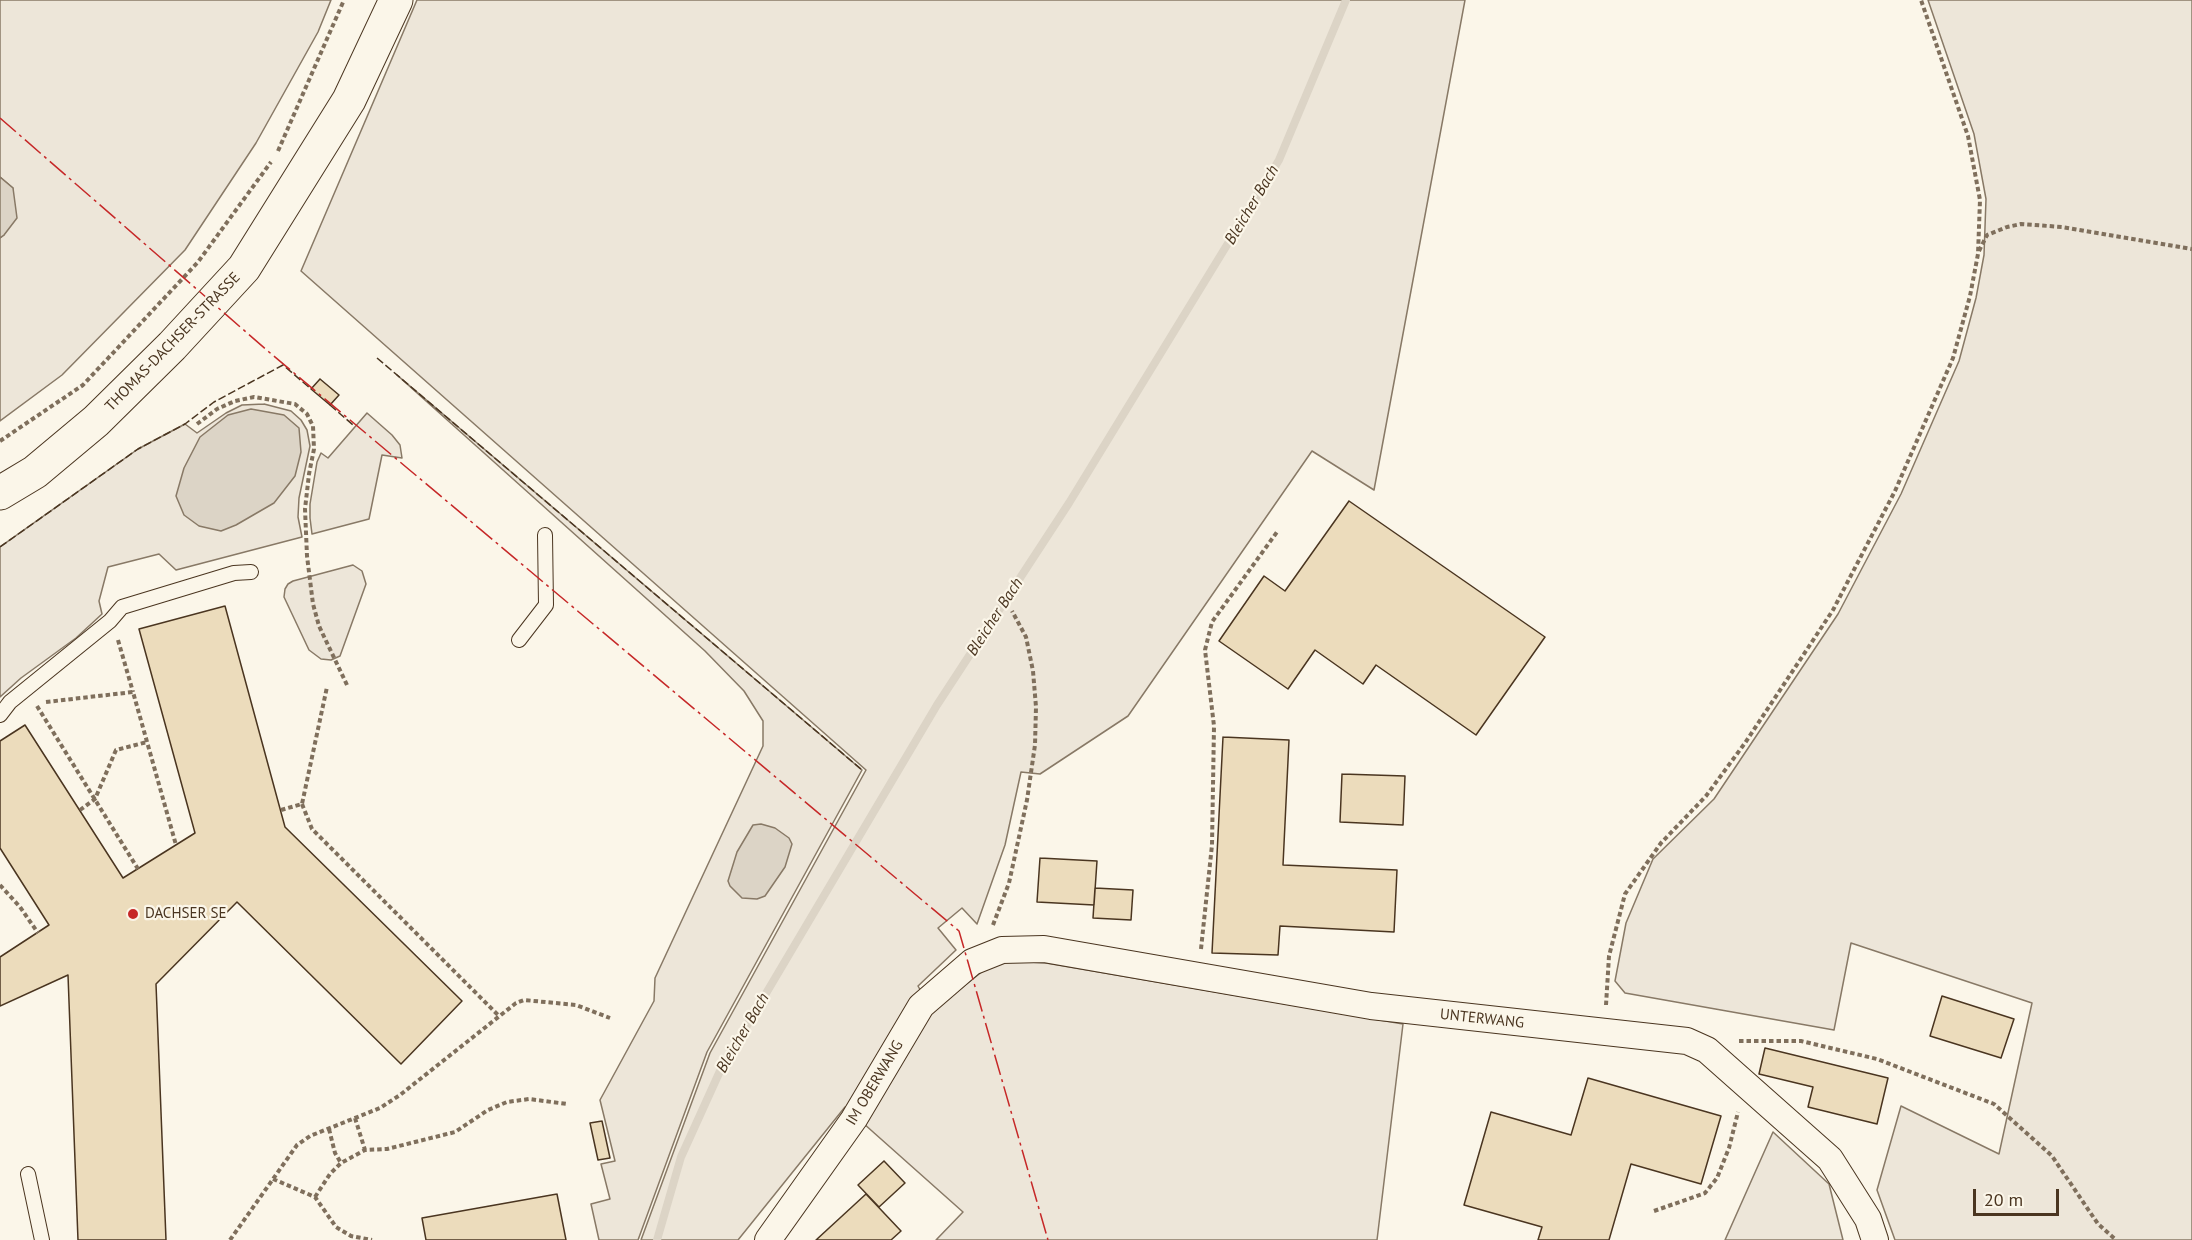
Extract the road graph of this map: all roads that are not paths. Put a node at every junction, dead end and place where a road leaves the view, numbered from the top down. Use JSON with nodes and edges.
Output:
{"nodes":[{"id":1,"x":396,"y":0,"type":"edge"},
{"id":2,"x":0,"y":493,"type":"edge"},
{"id":3,"x":545,"y":536,"type":"dead end"},
{"id":4,"x":251,"y":572,"type":"dead end"},
{"id":5,"x":519,"y":640,"type":"dead end"},
{"id":6,"x":0,"y":715,"type":"edge"},
{"id":7,"x":997,"y":952,"type":"joint"},
{"id":8,"x":28,"y":1174,"type":"dead end"},
{"id":9,"x":42,"y":1240,"type":"edge"},
{"id":10,"x":768,"y":1240,"type":"edge"},
{"id":11,"x":1875,"y":1240,"type":"edge"}],
"edges":[{"from":1,"to":2,"type":"street","name":"THOMAS-DACHSER-STRASSE"},
{"from":3,"to":5,"type":"lane"},
{"from":4,"to":6,"type":"lane"},
{"from":7,"to":10,"type":"street","name":"IM OBERWANG"},
{"from":7,"to":11,"type":"street","name":"UNTERWANG"},
{"from":8,"to":9,"type":"lane"}]}
